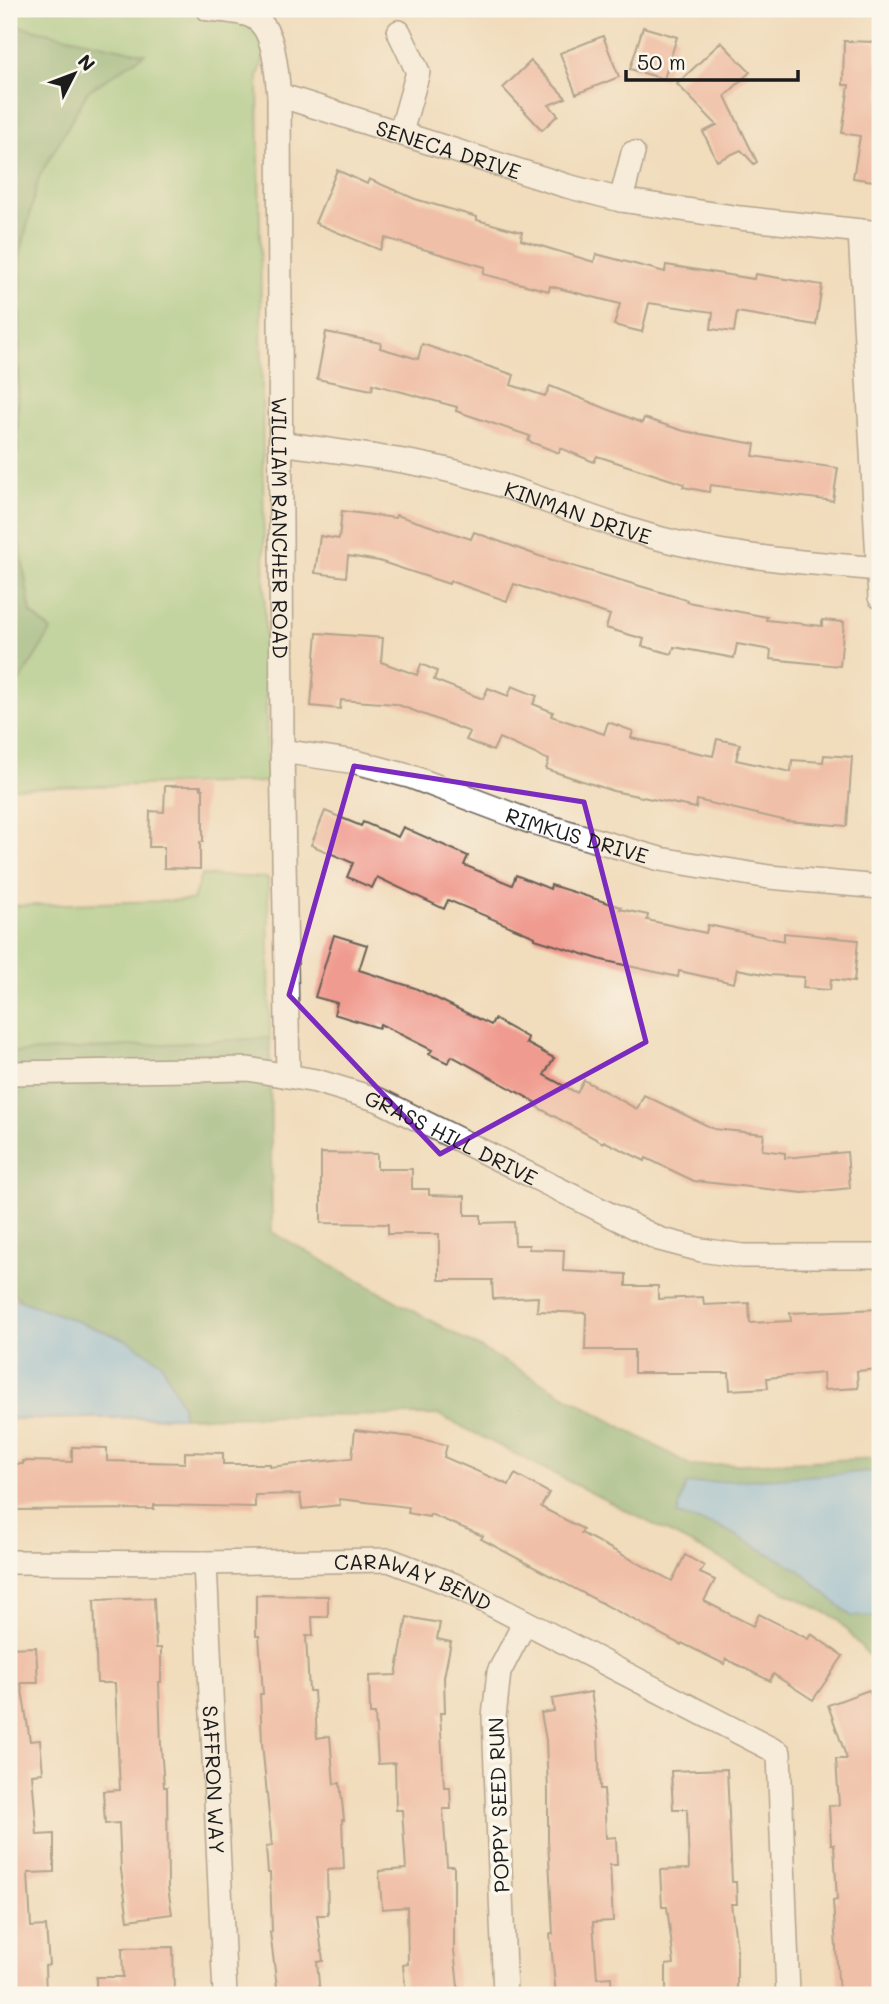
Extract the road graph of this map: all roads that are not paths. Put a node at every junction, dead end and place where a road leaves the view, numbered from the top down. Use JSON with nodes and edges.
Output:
{"nodes":[{"id":1,"x":216,"y":10,"type":"edge"},
{"id":2,"x":399,"y":32,"type":"dead end"},
{"id":3,"x":279,"y":95,"type":"junction"},
{"id":4,"x":401,"y":132,"type":"junction"},
{"id":5,"x":633,"y":153,"type":"dead end"},
{"id":6,"x":621,"y":200,"type":"junction"},
{"id":7,"x":870,"y":232,"type":"edge"},
{"id":8,"x":281,"y":443,"type":"junction"},
{"id":9,"x":878,"y":569,"type":"junction"},
{"id":10,"x":880,"y":597,"type":"edge"},
{"id":11,"x":282,"y":751,"type":"junction"},
{"id":12,"x":880,"y":887,"type":"edge"},
{"id":13,"x":9,"y":1073,"type":"edge"},
{"id":14,"x":288,"y":1075,"type":"junction"},
{"id":15,"x":880,"y":1256,"type":"edge"},
{"id":16,"x":9,"y":1562,"type":"edge"},
{"id":17,"x":205,"y":1563,"type":"junction"},
{"id":18,"x":525,"y":1622,"type":"junction"},
{"id":19,"x":225,"y":1995,"type":"edge"},
{"id":20,"x":505,"y":1995,"type":"edge"},
{"id":21,"x":788,"y":1995,"type":"edge"}],
"edges":[{"from":1,"to":3,"type":"street","name":"WILLIAM RANCHER ROAD"},
{"from":2,"to":4,"type":"street"},
{"from":3,"to":4,"type":"street","name":"SENECA DRIVE"},
{"from":3,"to":8,"type":"street","name":"WILLIAM RANCHER ROAD"},
{"from":4,"to":6,"type":"street","name":"SENECA DRIVE"},
{"from":5,"to":6,"type":"street"},
{"from":6,"to":7,"type":"street","name":"SENECA DRIVE"},
{"from":7,"to":9,"type":"street"},
{"from":8,"to":9,"type":"street","name":"KINMAN DRIVE"},
{"from":8,"to":11,"type":"street","name":"WILLIAM RANCHER ROAD"},
{"from":9,"to":10,"type":"street"},
{"from":11,"to":12,"type":"street","name":"RIMKUS DRIVE"},
{"from":11,"to":14,"type":"street","name":"WILLIAM RANCHER ROAD"},
{"from":13,"to":14,"type":"street","name":"GRASS HILL DRIVE"},
{"from":14,"to":15,"type":"street","name":"GRASS HILL DRIVE"},
{"from":16,"to":17,"type":"street","name":"CARAWAY BEND"},
{"from":17,"to":18,"type":"street","name":"CARAWAY BEND"},
{"from":17,"to":19,"type":"street","name":"SAFFRON WAY"},
{"from":18,"to":20,"type":"street","name":"POPPY SEED RUN"},
{"from":18,"to":21,"type":"street","name":"CARAWAY BEND"}]}
